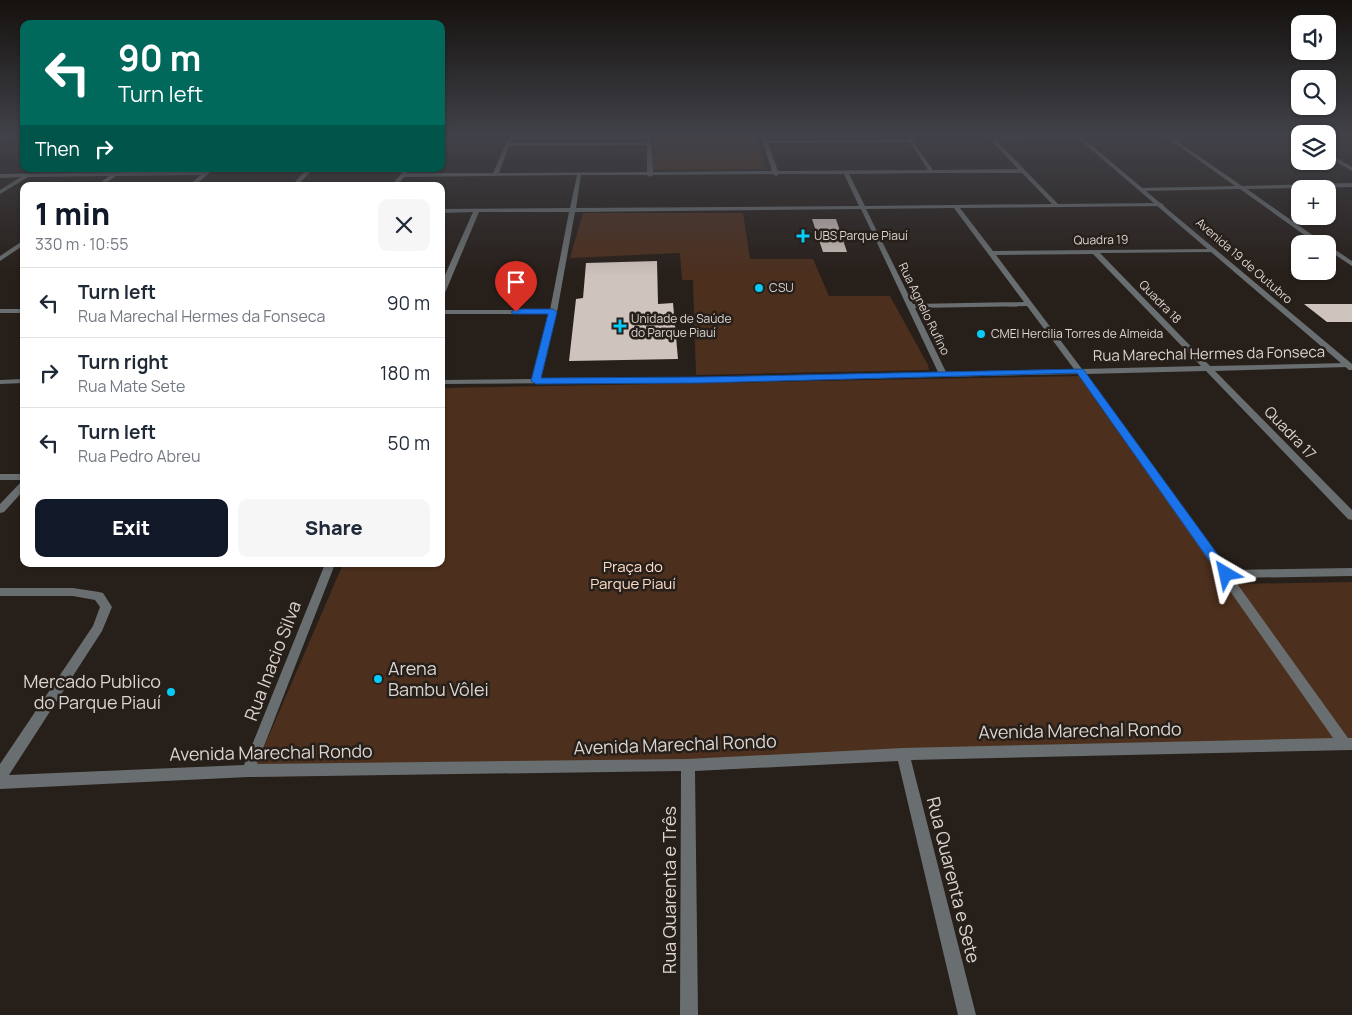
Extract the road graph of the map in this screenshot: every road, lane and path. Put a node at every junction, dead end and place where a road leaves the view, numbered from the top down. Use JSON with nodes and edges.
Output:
{"nodes":[{"id":1,"x":17,"y":181,"type":"edge"},
{"id":2,"x":578,"y":181,"type":"edge"},
{"id":3,"x":850,"y":181,"type":"edge"},
{"id":4,"x":1033,"y":181,"type":"edge"},
{"id":5,"x":1133,"y":181,"type":"edge"},
{"id":6,"x":1232,"y":181,"type":"edge"},
{"id":7,"x":1352,"y":185,"type":"edge"},
{"id":8,"x":1242,"y":188,"type":"junction"},
{"id":9,"x":1143,"y":190,"type":"junction"},
{"id":10,"x":0,"y":192,"type":"edge"},
{"id":11,"x":1161,"y":205,"type":"junction"},
{"id":12,"x":1057,"y":206,"type":"junction"},
{"id":13,"x":956,"y":207,"type":"junction"},
{"id":14,"x":863,"y":208,"type":"junction"},
{"id":15,"x":445,"y":211,"type":"edge"},
{"id":16,"x":572,"y":211,"type":"junction"},
{"id":17,"x":476,"y":212,"type":"junction"},
{"id":18,"x":1309,"y":235,"type":"edge"},
{"id":19,"x":20,"y":245,"type":"edge"},
{"id":20,"x":1213,"y":250,"type":"junction"},
{"id":21,"x":1095,"y":252,"type":"junction"},
{"id":22,"x":1336,"y":253,"type":"edge"},
{"id":23,"x":990,"y":254,"type":"junction"},
{"id":24,"x":2,"y":256,"type":"edge"},
{"id":25,"x":1352,"y":264,"type":"edge"},
{"id":26,"x":445,"y":285,"type":"edge"},
{"id":27,"x":1029,"y":304,"type":"junction"},
{"id":28,"x":910,"y":306,"type":"junction"},
{"id":29,"x":0,"y":311,"type":"edge"},
{"id":30,"x":20,"y":311,"type":"edge"},
{"id":31,"x":445,"y":312,"type":"edge"},
{"id":32,"x":553,"y":312,"type":"junction"},
{"id":33,"x":1350,"y":366,"type":"edge"},
{"id":34,"x":1209,"y":368,"type":"junction"},
{"id":35,"x":1080,"y":371,"type":"junction"},
{"id":36,"x":943,"y":374,"type":"junction"},
{"id":37,"x":536,"y":381,"type":"junction"},
{"id":38,"x":0,"y":382,"type":"edge"},
{"id":39,"x":20,"y":382,"type":"edge"},
{"id":40,"x":445,"y":382,"type":"edge"},
{"id":41,"x":0,"y":477,"type":"edge"},
{"id":42,"x":20,"y":477,"type":"edge"},
{"id":43,"x":20,"y":488,"type":"edge"},
{"id":44,"x":0,"y":510,"type":"edge"},
{"id":45,"x":1352,"y":516,"type":"edge"},
{"id":46,"x":329,"y":567,"type":"edge"},
{"id":47,"x":1352,"y":572,"type":"edge"},
{"id":48,"x":1226,"y":574,"type":"junction"},
{"id":49,"x":0,"y":592,"type":"edge"},
{"id":50,"x":1348,"y":744,"type":"edge"},
{"id":51,"x":903,"y":754,"type":"junction"},
{"id":52,"x":688,"y":765,"type":"junction"},
{"id":53,"x":248,"y":771,"type":"junction"},
{"id":54,"x":0,"y":776,"type":"edge"},
{"id":55,"x":0,"y":782,"type":"edge"},
{"id":56,"x":689,"y":1015,"type":"edge"},
{"id":57,"x":967,"y":1015,"type":"edge"}],
"edges":[{"from":1,"to":10,"type":"street"},
{"from":2,"to":16,"type":"street"},
{"from":3,"to":14,"type":"street","name":"Rua Agnelo Rufino"},
{"from":4,"to":12,"type":"street"},
{"from":5,"to":9,"type":"street","name":"Avenida 19 de Outubro"},
{"from":6,"to":8,"type":"street"},
{"from":7,"to":8,"type":"street"},
{"from":8,"to":9,"type":"street"},
{"from":8,"to":18,"type":"street"},
{"from":9,"to":11,"type":"street","name":"Avenida 19 de Outubro"},
{"from":11,"to":12,"type":"street"},
{"from":11,"to":20,"type":"street","name":"Avenida 19 de Outubro"},
{"from":12,"to":13,"type":"street"},
{"from":13,"to":14,"type":"street"},
{"from":13,"to":23,"type":"street"},
{"from":14,"to":16,"type":"street"},
{"from":14,"to":28,"type":"street","name":"Rua Agnelo Rufino"},
{"from":15,"to":17,"type":"street"},
{"from":16,"to":17,"type":"street"},
{"from":16,"to":32,"type":"street"},
{"from":17,"to":26,"type":"street"},
{"from":19,"to":24,"type":"street"},
{"from":20,"to":21,"type":"street","name":"Quadra 19"},
{"from":20,"to":33,"type":"street","name":"Avenida 19 de Outubro"},
{"from":21,"to":23,"type":"street","name":"Quadra 19"},
{"from":21,"to":34,"type":"street","name":"Quadra 18"},
{"from":22,"to":25,"type":"street"},
{"from":23,"to":27,"type":"street"},
{"from":27,"to":28,"type":"street"},
{"from":27,"to":35,"type":"street"},
{"from":28,"to":36,"type":"street","name":"Rua Agnelo Rufino"},
{"from":29,"to":30,"type":"street"},
{"from":31,"to":32,"type":"street"},
{"from":32,"to":37,"type":"street"},
{"from":33,"to":34,"type":"street","name":"Rua Marechal Hermes da Fonseca"},
{"from":34,"to":35,"type":"street","name":"Rua Marechal Hermes da Fonseca"},
{"from":34,"to":45,"type":"street","name":"Quadra 17"},
{"from":35,"to":36,"type":"street","name":"Rua Marechal Hermes da Fonseca"},
{"from":35,"to":48,"type":"street"},
{"from":36,"to":37,"type":"street","name":"Rua Marechal Hermes da Fonseca"},
{"from":37,"to":40,"type":"street","name":"Rua Marechal Hermes da Fonseca"},
{"from":38,"to":39,"type":"street"},
{"from":41,"to":42,"type":"street"},
{"from":43,"to":44,"type":"street"},
{"from":46,"to":53,"type":"street","name":"Rua Inacio Silva"},
{"from":47,"to":48,"type":"street"},
{"from":48,"to":50,"type":"street"},
{"from":49,"to":54,"type":"street"},
{"from":50,"to":51,"type":"street","name":"Avenida Marechal Rondo"},
{"from":51,"to":52,"type":"street","name":"Avenida Marechal Rondo"},
{"from":51,"to":57,"type":"street","name":"Rua Quarenta e Sete"},
{"from":52,"to":53,"type":"street","name":"Avenida Marechal Rondo"},
{"from":52,"to":56,"type":"street","name":"Rua Quarenta e Três"},
{"from":53,"to":55,"type":"street","name":"Avenida Marechal Rondo"}]}
